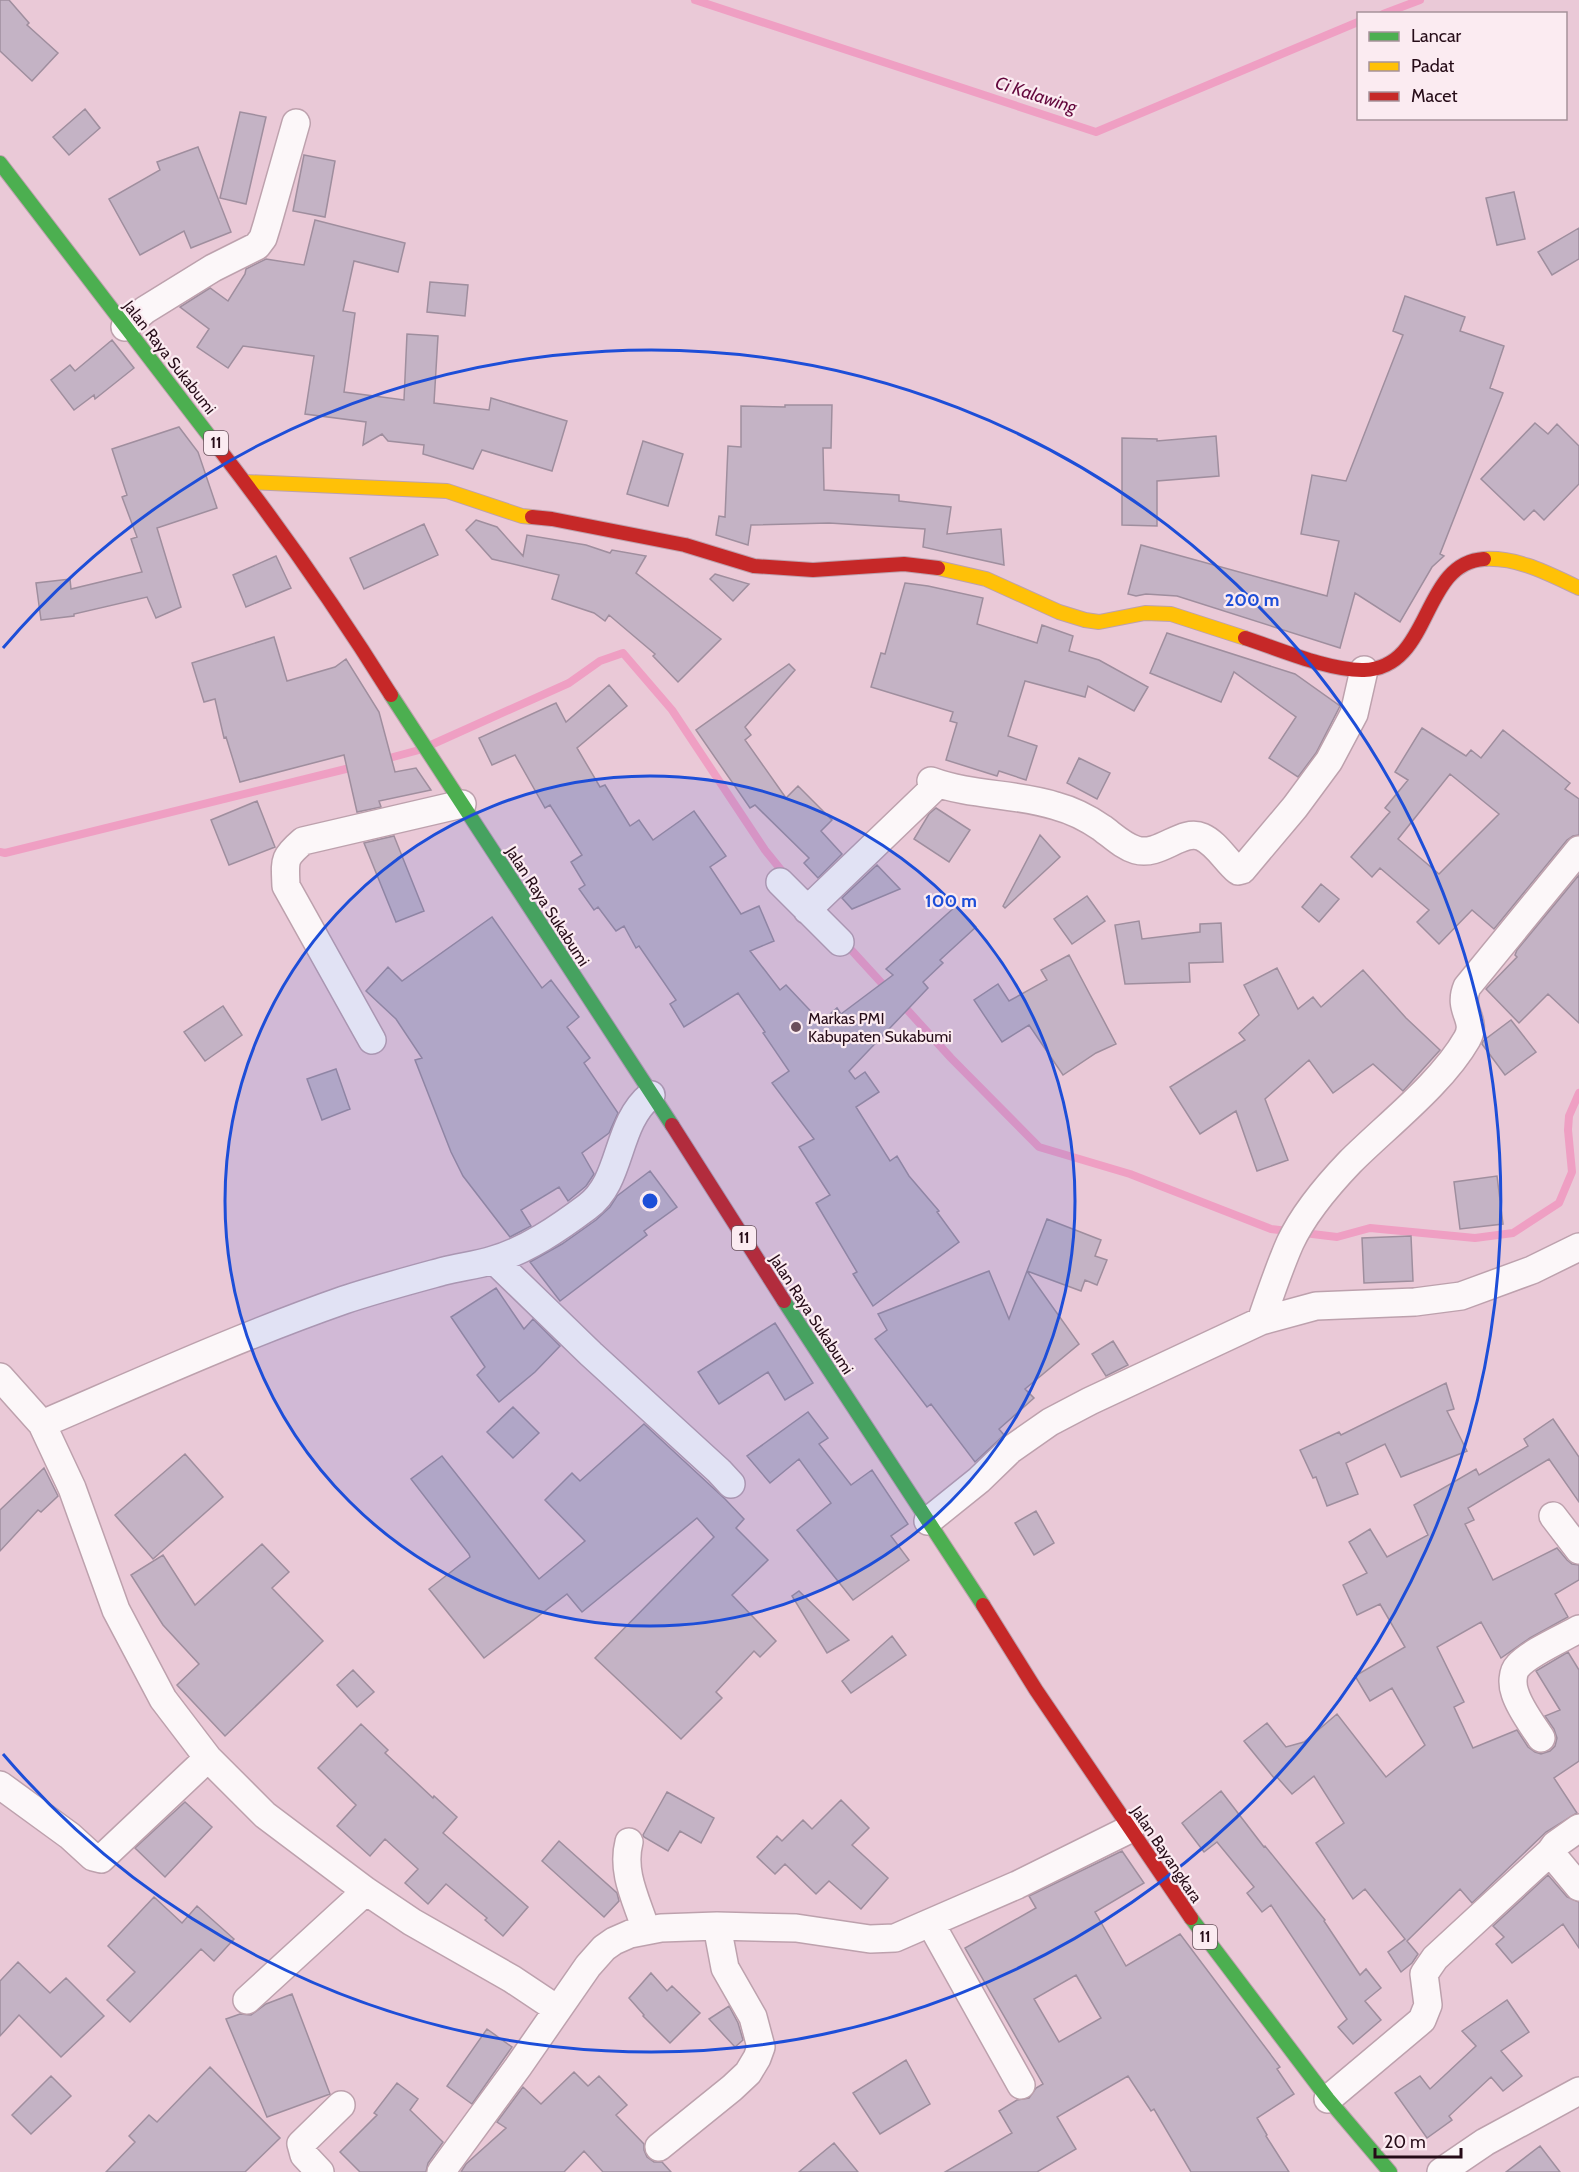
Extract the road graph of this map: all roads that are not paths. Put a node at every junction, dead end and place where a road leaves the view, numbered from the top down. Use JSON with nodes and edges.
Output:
{"nodes":[{"id":1,"x":296,"y":123,"type":"dead end"},
{"id":2,"x":0,"y":163,"type":"edge"},
{"id":3,"x":125,"y":327,"type":"junction"},
{"id":4,"x":246,"y":482,"type":"junction"},
{"id":5,"x":1579,"y":588,"type":"edge"},
{"id":6,"x":1364,"y":670,"type":"junction"},
{"id":7,"x":457,"y":795,"type":"junction"},
{"id":8,"x":1579,"y":850,"type":"edge"},
{"id":9,"x":780,"y":882,"type":"dead end"},
{"id":10,"x":807,"y":910,"type":"junction"},
{"id":11,"x":840,"y":942,"type":"dead end"},
{"id":12,"x":372,"y":1040,"type":"dead end"},
{"id":13,"x":651,"y":1095,"type":"junction"},
{"id":14,"x":1579,"y":1247,"type":"edge"},
{"id":15,"x":494,"y":1260,"type":"junction"},
{"id":16,"x":1261,"y":1321,"type":"junction"},
{"id":17,"x":0,"y":1377,"type":"edge"},
{"id":18,"x":42,"y":1424,"type":"junction"},
{"id":19,"x":731,"y":1484,"type":"dead end"},
{"id":20,"x":1553,"y":1516,"type":"dead end"},
{"id":21,"x":928,"y":1521,"type":"junction"},
{"id":22,"x":1579,"y":1550,"type":"edge"},
{"id":23,"x":1579,"y":1629,"type":"edge"},
{"id":24,"x":1036,"y":1690,"type":"joint"},
{"id":25,"x":1540,"y":1738,"type":"dead end"},
{"id":26,"x":208,"y":1758,"type":"junction"},
{"id":27,"x":0,"y":1785,"type":"edge"},
{"id":28,"x":1579,"y":1828,"type":"edge"},
{"id":29,"x":1130,"y":1829,"type":"junction"},
{"id":30,"x":629,"y":1842,"type":"dead end"},
{"id":31,"x":1551,"y":1852,"type":"junction"},
{"id":32,"x":1579,"y":1887,"type":"edge"},
{"id":33,"x":366,"y":1891,"type":"junction"},
{"id":34,"x":931,"y":1924,"type":"junction"},
{"id":35,"x":717,"y":1926,"type":"junction"},
{"id":36,"x":646,"y":1930,"type":"junction"},
{"id":37,"x":247,"y":2000,"type":"dead end"},
{"id":38,"x":557,"y":2009,"type":"junction"},
{"id":39,"x":1021,"y":2085,"type":"dead end"},
{"id":40,"x":1577,"y":2096,"type":"edge"},
{"id":41,"x":1328,"y":2099,"type":"junction"},
{"id":42,"x":341,"y":2105,"type":"dead end"},
{"id":43,"x":659,"y":2147,"type":"dead end"},
{"id":44,"x":320,"y":2172,"type":"edge"},
{"id":45,"x":441,"y":2172,"type":"edge"},
{"id":46,"x":1390,"y":2172,"type":"edge"},
{"id":47,"x":1441,"y":2172,"type":"edge"}],
"edges":[{"from":1,"to":3,"type":"street"},
{"from":2,"to":3,"type":"main road","name":"Jalan Raya Sukabumi","number":"11"},
{"from":3,"to":4,"type":"main road","name":"Jalan Raya Sukabumi","number":"11"},
{"from":4,"to":6,"type":"main road"},
{"from":4,"to":7,"type":"main road","name":"Jalan Raya Sukabumi","number":"11"},
{"from":5,"to":6,"type":"main road"},
{"from":6,"to":10,"type":"street"},
{"from":7,"to":12,"type":"street"},
{"from":7,"to":13,"type":"main road","name":"Jalan Raya Sukabumi","number":"11"},
{"from":8,"to":16,"type":"street"},
{"from":9,"to":10,"type":"street"},
{"from":10,"to":11,"type":"street"},
{"from":13,"to":15,"type":"street"},
{"from":13,"to":21,"type":"main road","name":"Jalan Raya Sukabumi","number":"11"},
{"from":14,"to":16,"type":"street"},
{"from":15,"to":18,"type":"street"},
{"from":15,"to":19,"type":"street"},
{"from":16,"to":21,"type":"street"},
{"from":17,"to":18,"type":"street"},
{"from":18,"to":26,"type":"street"},
{"from":20,"to":22,"type":"street"},
{"from":21,"to":24,"type":"main road","name":"Jalan Raya Sukabumi","number":"11"},
{"from":23,"to":25,"type":"street"},
{"from":24,"to":29,"type":"main road","name":"Jalan Bayangkara","number":"11"},
{"from":26,"to":27,"type":"street"},
{"from":26,"to":33,"type":"street"},
{"from":28,"to":31,"type":"street"},
{"from":29,"to":34,"type":"street"},
{"from":29,"to":41,"type":"main road","name":"Jalan Bayangkara","number":"11"},
{"from":30,"to":36,"type":"street"},
{"from":31,"to":32,"type":"street"},
{"from":31,"to":41,"type":"street"},
{"from":33,"to":37,"type":"street"},
{"from":33,"to":38,"type":"street"},
{"from":34,"to":35,"type":"street"},
{"from":34,"to":39,"type":"street"},
{"from":35,"to":36,"type":"street"},
{"from":35,"to":43,"type":"street"},
{"from":36,"to":38,"type":"street"},
{"from":38,"to":45,"type":"street"},
{"from":40,"to":47,"type":"street"},
{"from":41,"to":46,"type":"main road","name":"Jalan Bayangkara","number":"11"},
{"from":42,"to":44,"type":"street"}]}
